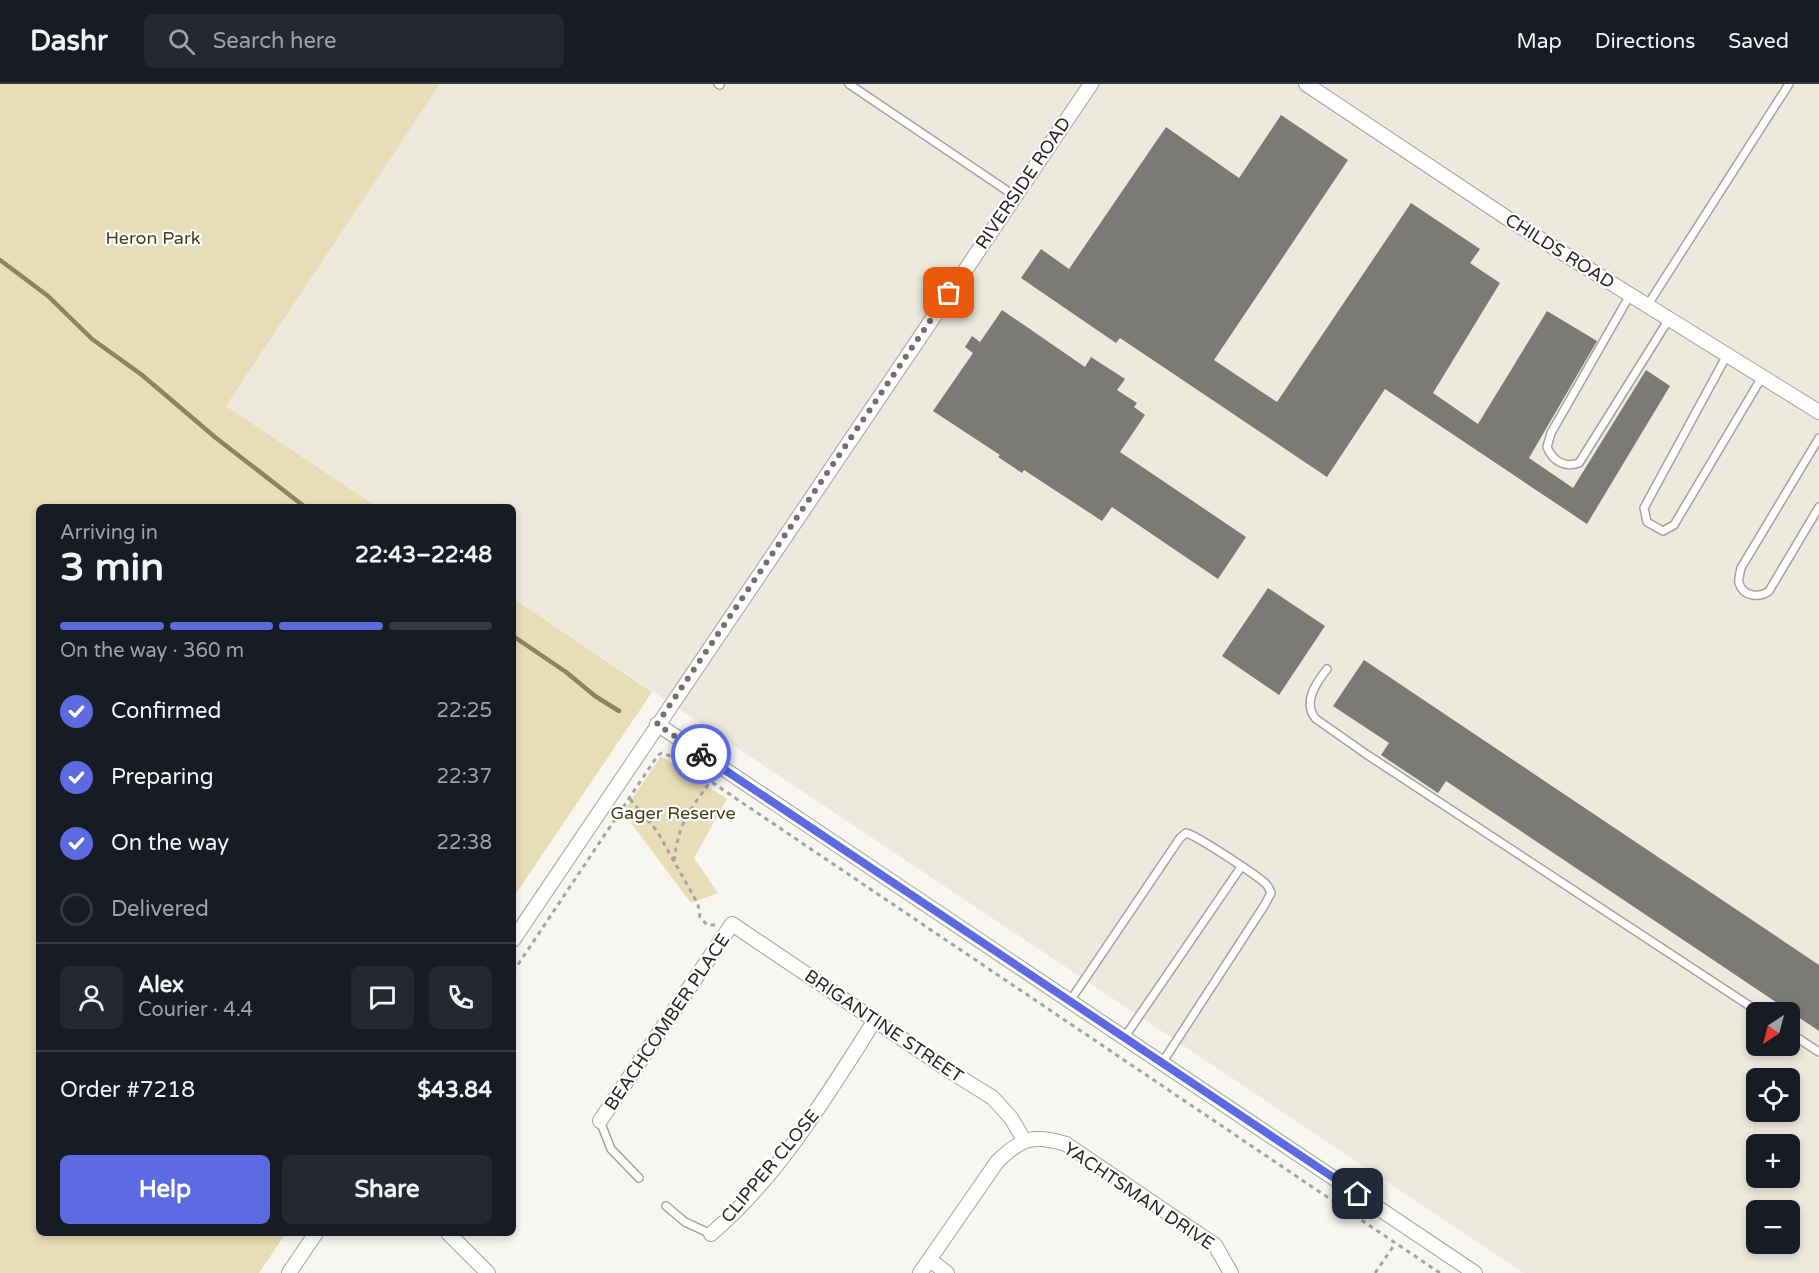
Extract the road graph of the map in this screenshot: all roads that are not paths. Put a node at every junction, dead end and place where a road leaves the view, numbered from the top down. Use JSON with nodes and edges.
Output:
{"nodes":[{"id":1,"x":849,"y":84,"type":"edge"},
{"id":2,"x":1091,"y":84,"type":"edge"},
{"id":3,"x":1306,"y":84,"type":"edge"},
{"id":4,"x":1789,"y":84,"type":"edge"},
{"id":5,"x":1015,"y":195,"type":"junction"},
{"id":6,"x":1630,"y":295,"type":"junction"},
{"id":7,"x":1647,"y":306,"type":"junction"},
{"id":8,"x":1669,"y":319,"type":"junction"},
{"id":9,"x":1727,"y":355,"type":"junction"},
{"id":10,"x":1762,"y":377,"type":"junction"},
{"id":11,"x":1819,"y":412,"type":"edge"},
{"id":12,"x":1819,"y":438,"type":"edge"},
{"id":13,"x":1819,"y":507,"type":"edge"},
{"id":14,"x":1327,"y":669,"type":"dead end"},
{"id":15,"x":657,"y":724,"type":"junction"},
{"id":16,"x":1241,"y":867,"type":"junction"},
{"id":17,"x":732,"y":924,"type":"joint"},
{"id":18,"x":516,"y":936,"type":"edge"},
{"id":19,"x":1070,"y":1001,"type":"junction"},
{"id":20,"x":1746,"y":1003,"type":"edge"},
{"id":21,"x":875,"y":1020,"type":"junction"},
{"id":22,"x":1124,"y":1038,"type":"junction"},
{"id":23,"x":1800,"y":1040,"type":"edge"},
{"id":24,"x":1819,"y":1052,"type":"edge"},
{"id":25,"x":1162,"y":1063,"type":"junction"},
{"id":26,"x":600,"y":1121,"type":"joint"},
{"id":27,"x":1024,"y":1140,"type":"junction"},
{"id":28,"x":639,"y":1178,"type":"dead end"},
{"id":29,"x":666,"y":1206,"type":"dead end"},
{"id":30,"x":711,"y":1234,"type":"joint"},
{"id":31,"x":314,"y":1236,"type":"edge"},
{"id":32,"x":451,"y":1236,"type":"edge"},
{"id":33,"x":930,"y":1260,"type":"junction"},
{"id":34,"x":289,"y":1273,"type":"edge"},
{"id":35,"x":488,"y":1273,"type":"edge"},
{"id":36,"x":920,"y":1273,"type":"edge"},
{"id":37,"x":947,"y":1273,"type":"edge"},
{"id":38,"x":1232,"y":1273,"type":"edge"},
{"id":39,"x":1475,"y":1273,"type":"edge"}],
"edges":[{"from":1,"to":5,"type":"lane"},
{"from":2,"to":5,"type":"street","name":"RIVERSIDE ROAD"},
{"from":3,"to":6,"type":"street","name":"CHILDS ROAD"},
{"from":4,"to":7,"type":"lane"},
{"from":5,"to":15,"type":"street","name":"RIVERSIDE ROAD"},
{"from":6,"to":7,"type":"street","name":"CHILDS ROAD"},
{"from":6,"to":8,"type":"lane"},
{"from":7,"to":8,"type":"street","name":"CHILDS ROAD"},
{"from":8,"to":9,"type":"street","name":"CHILDS ROAD"},
{"from":9,"to":10,"type":"street","name":"CHILDS ROAD"},
{"from":9,"to":10,"type":"lane"},
{"from":10,"to":11,"type":"street","name":"CHILDS ROAD"},
{"from":12,"to":13,"type":"lane"},
{"from":14,"to":20,"type":"lane"},
{"from":15,"to":18,"type":"street","name":"RIVERSIDE ROAD"},
{"from":15,"to":19,"type":"street"},
{"from":16,"to":19,"type":"lane"},
{"from":16,"to":22,"type":"lane"},
{"from":16,"to":25,"type":"lane"},
{"from":17,"to":21,"type":"street","name":"BRIGANTINE STREET"},
{"from":17,"to":26,"type":"street","name":"BEACHCOMBER PLACE"},
{"from":19,"to":22,"type":"street"},
{"from":21,"to":27,"type":"street","name":"BRIGANTINE STREET"},
{"from":21,"to":30,"type":"street","name":"CLIPPER CLOSE"},
{"from":22,"to":25,"type":"street"},
{"from":23,"to":24,"type":"lane"},
{"from":25,"to":39,"type":"street"},
{"from":26,"to":28,"type":"lane","name":"BEACHCOMBER PLACE"},
{"from":27,"to":33,"type":"street"},
{"from":27,"to":38,"type":"street","name":"YACHTSMAN DRIVE"},
{"from":29,"to":30,"type":"lane","name":"CLIPPER CLOSE"},
{"from":31,"to":34,"type":"street"},
{"from":32,"to":35,"type":"street"},
{"from":33,"to":36,"type":"street"},
{"from":33,"to":37,"type":"street"}]}
